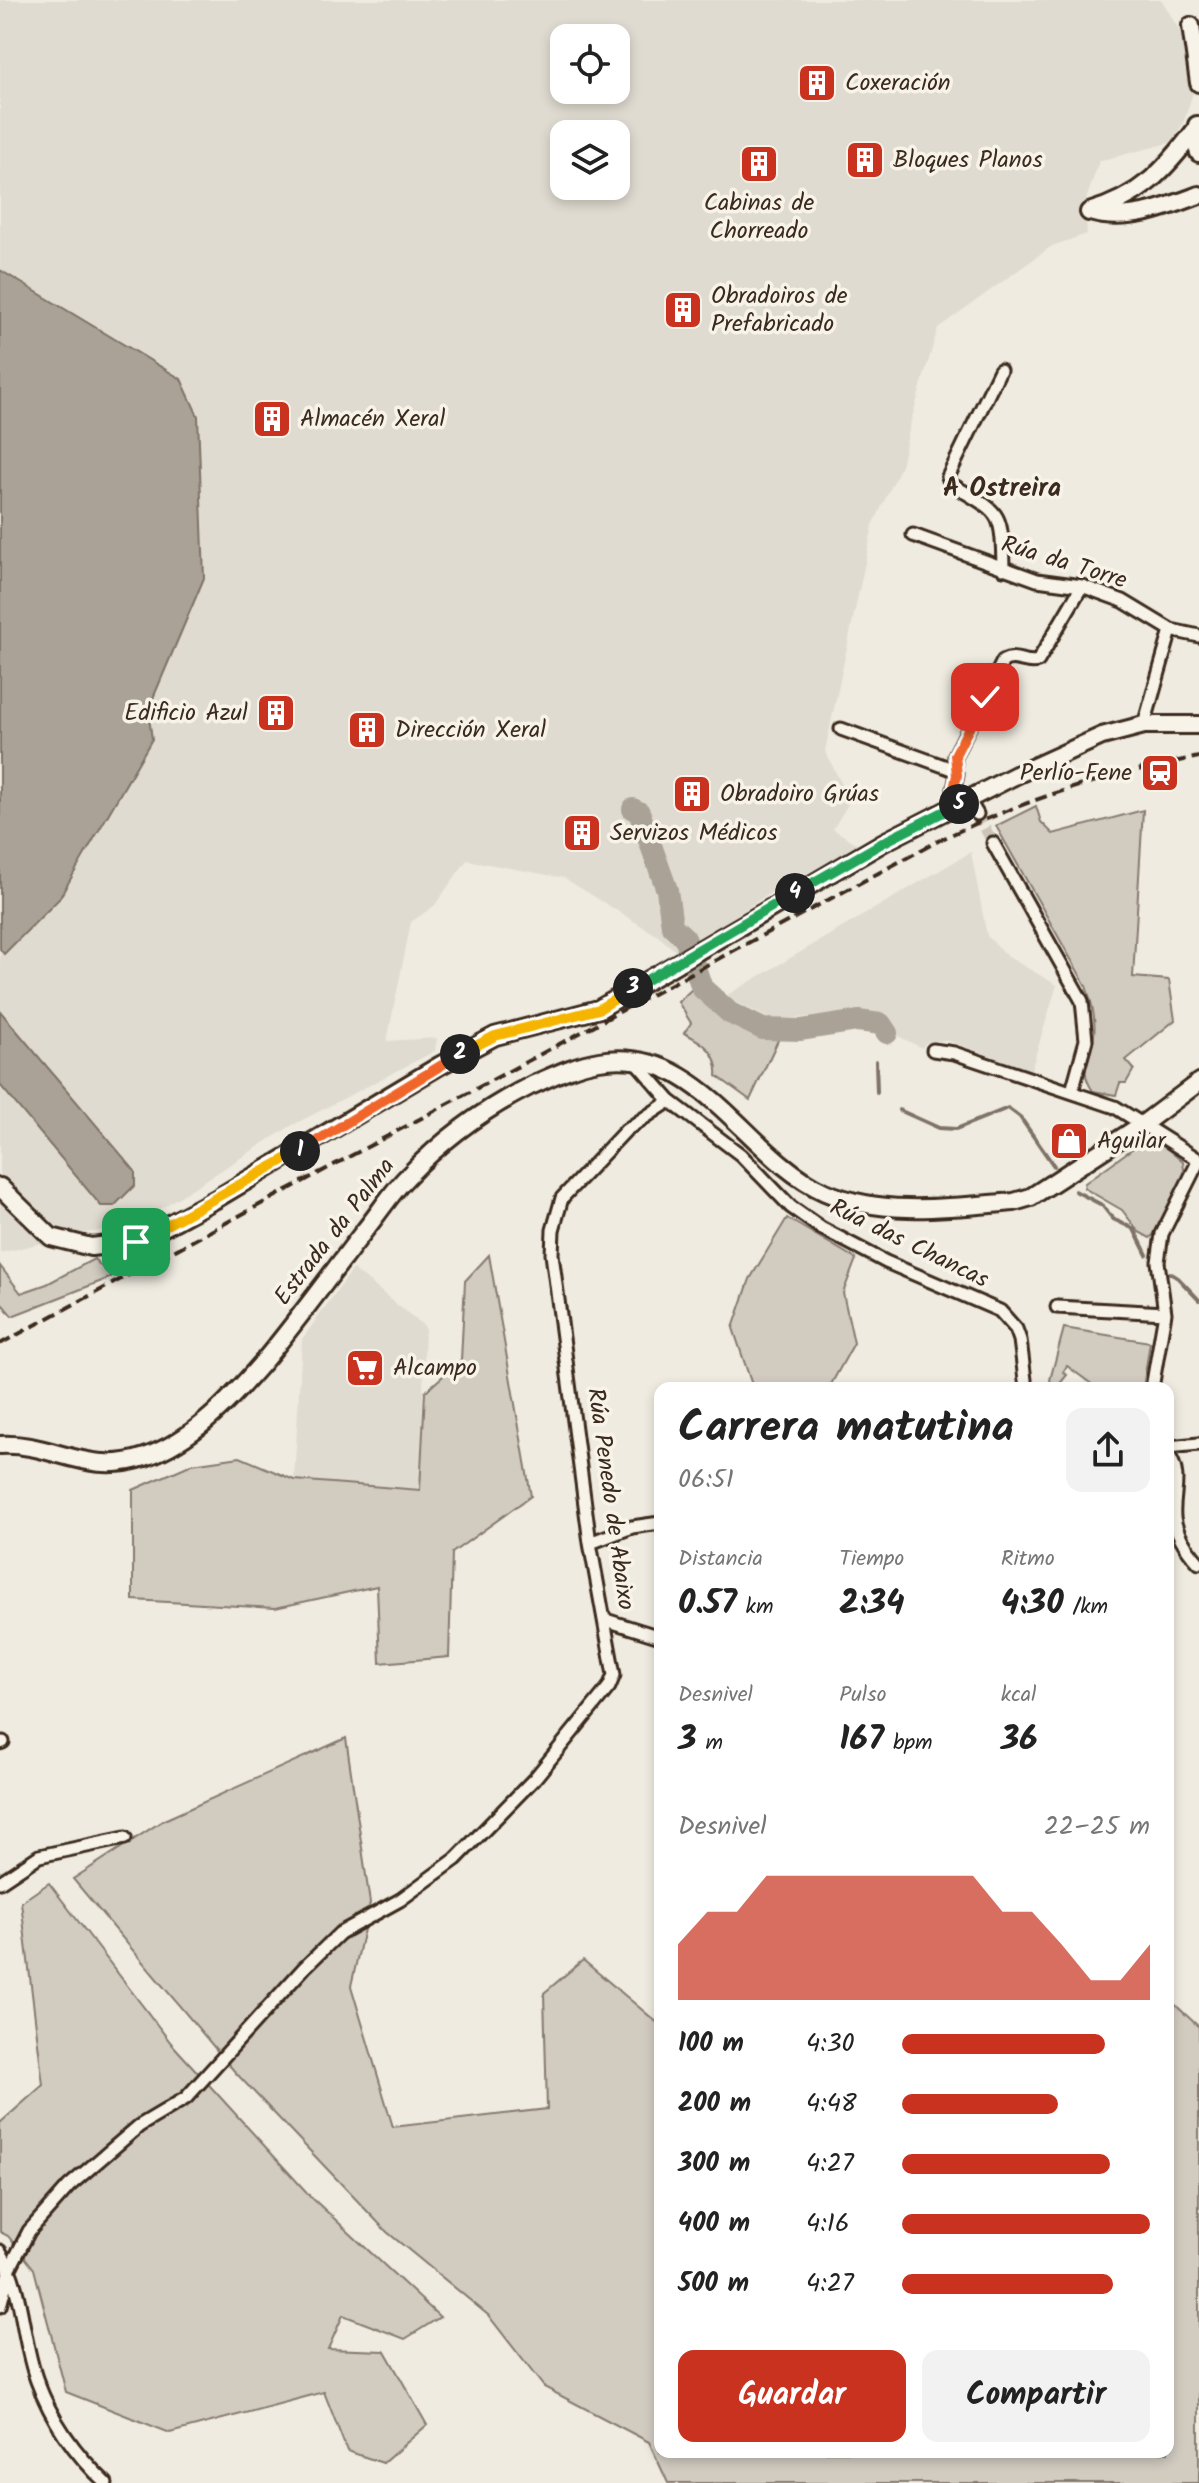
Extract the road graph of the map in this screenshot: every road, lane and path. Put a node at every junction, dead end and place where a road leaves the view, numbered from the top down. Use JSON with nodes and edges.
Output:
{"nodes":[{"id":1,"x":1199,"y":41,"type":"edge"},
{"id":2,"x":1199,"y":83,"type":"edge"},
{"id":3,"x":1198,"y":122,"type":"edge"},
{"id":4,"x":1199,"y":153,"type":"edge"},
{"id":5,"x":1199,"y":195,"type":"edge"},
{"id":6,"x":1000,"y":370,"type":"dead end"},
{"id":7,"x":913,"y":535,"type":"dead end"},
{"id":8,"x":1003,"y":569,"type":"junction"},
{"id":9,"x":1082,"y":586,"type":"junction"},
{"id":10,"x":1171,"y":630,"type":"junction"},
{"id":11,"x":1199,"y":636,"type":"edge"},
{"id":12,"x":1144,"y":725,"type":"junction"},
{"id":13,"x":1199,"y":725,"type":"edge"},
{"id":14,"x":841,"y":729,"type":"dead end"},
{"id":15,"x":955,"y":771,"type":"junction"},
{"id":16,"x":968,"y":799,"type":"junction"},
{"id":17,"x":977,"y":814,"type":"tunnel mouth"},
{"id":18,"x":993,"y":843,"type":"tunnel mouth"},
{"id":19,"x":933,"y":1050,"type":"dead end"},
{"id":20,"x":633,"y":1058,"type":"junction"},
{"id":21,"x":1199,"y":1082,"type":"edge"},
{"id":22,"x":1072,"y":1091,"type":"junction"},
{"id":23,"x":670,"y":1101,"type":"junction"},
{"id":24,"x":1143,"y":1124,"type":"junction"},
{"id":25,"x":1199,"y":1160,"type":"edge"},
{"id":26,"x":0,"y":1187,"type":"edge"},
{"id":27,"x":1057,"y":1307,"type":"dead end"},
{"id":28,"x":1165,"y":1313,"type":"junction"},
{"id":29,"x":1025,"y":1382,"type":"edge"},
{"id":30,"x":1153,"y":1382,"type":"edge"},
{"id":31,"x":1199,"y":1444,"type":"edge"},
{"id":32,"x":0,"y":1445,"type":"edge"},
{"id":33,"x":1174,"y":1446,"type":"edge"},
{"id":34,"x":1174,"y":1465,"type":"edge"},
{"id":35,"x":1174,"y":1518,"type":"edge"},
{"id":36,"x":1174,"y":1518,"type":"edge"},
{"id":37,"x":654,"y":1524,"type":"edge"},
{"id":38,"x":590,"y":1543,"type":"junction"},
{"id":39,"x":1199,"y":1563,"type":"edge"},
{"id":40,"x":606,"y":1620,"type":"junction"},
{"id":41,"x":654,"y":1635,"type":"edge"},
{"id":42,"x":125,"y":1838,"type":"dead end"},
{"id":43,"x":0,"y":1882,"type":"edge"},
{"id":44,"x":0,"y":2251,"type":"edge"},
{"id":45,"x":10,"y":2268,"type":"junction"},
{"id":46,"x":0,"y":2306,"type":"edge"},
{"id":47,"x":106,"y":2483,"type":"edge"}],
"edges":[{"from":1,"to":2,"type":"street"},
{"from":3,"to":4,"type":"street"},
{"from":3,"to":5,"type":"street"},
{"from":6,"to":8,"type":"street"},
{"from":7,"to":8,"type":"street","name":"Rúa da Torre"},
{"from":8,"to":9,"type":"street","name":"Rúa da Torre"},
{"from":9,"to":10,"type":"street","name":"Rúa da Torre"},
{"from":9,"to":15,"type":"street"},
{"from":10,"to":11,"type":"street","name":"Rúa da Torre"},
{"from":10,"to":12,"type":"street"},
{"from":12,"to":13,"type":"street"},
{"from":12,"to":16,"type":"street"},
{"from":14,"to":15,"type":"street"},
{"from":15,"to":16,"type":"street"},
{"from":16,"to":17,"type":"street"},
{"from":16,"to":26,"type":"street"},
{"from":18,"to":22,"type":"street"},
{"from":19,"to":22,"type":"street"},
{"from":20,"to":23,"type":"street","name":"Rúa das Chancas"},
{"from":20,"to":24,"type":"street","name":"Estrada da Palma"},
{"from":20,"to":32,"type":"street","name":"Estrada da Palma"},
{"from":21,"to":24,"type":"street","name":"Estrada da Palma"},
{"from":22,"to":24,"type":"street"},
{"from":23,"to":29,"type":"street","name":"Rúa das Chancas"},
{"from":23,"to":38,"type":"street","name":"Rúa Penedo de Abaixo"},
{"from":24,"to":25,"type":"street"},
{"from":25,"to":28,"type":"street"},
{"from":27,"to":28,"type":"street"},
{"from":28,"to":30,"type":"street"},
{"from":31,"to":33,"type":"street"},
{"from":34,"to":36,"type":"street"},
{"from":35,"to":39,"type":"street"},
{"from":37,"to":38,"type":"street"},
{"from":38,"to":40,"type":"street","name":"Rúa Penedo de Abaixo"},
{"from":40,"to":41,"type":"street"},
{"from":40,"to":45,"type":"street","name":"Rúa Penedo de Abaixo"},
{"from":42,"to":43,"type":"street"},
{"from":44,"to":45,"type":"street"},
{"from":45,"to":46,"type":"street","name":"Rúa Penedo de Abaixo"},
{"from":45,"to":47,"type":"street"}]}
